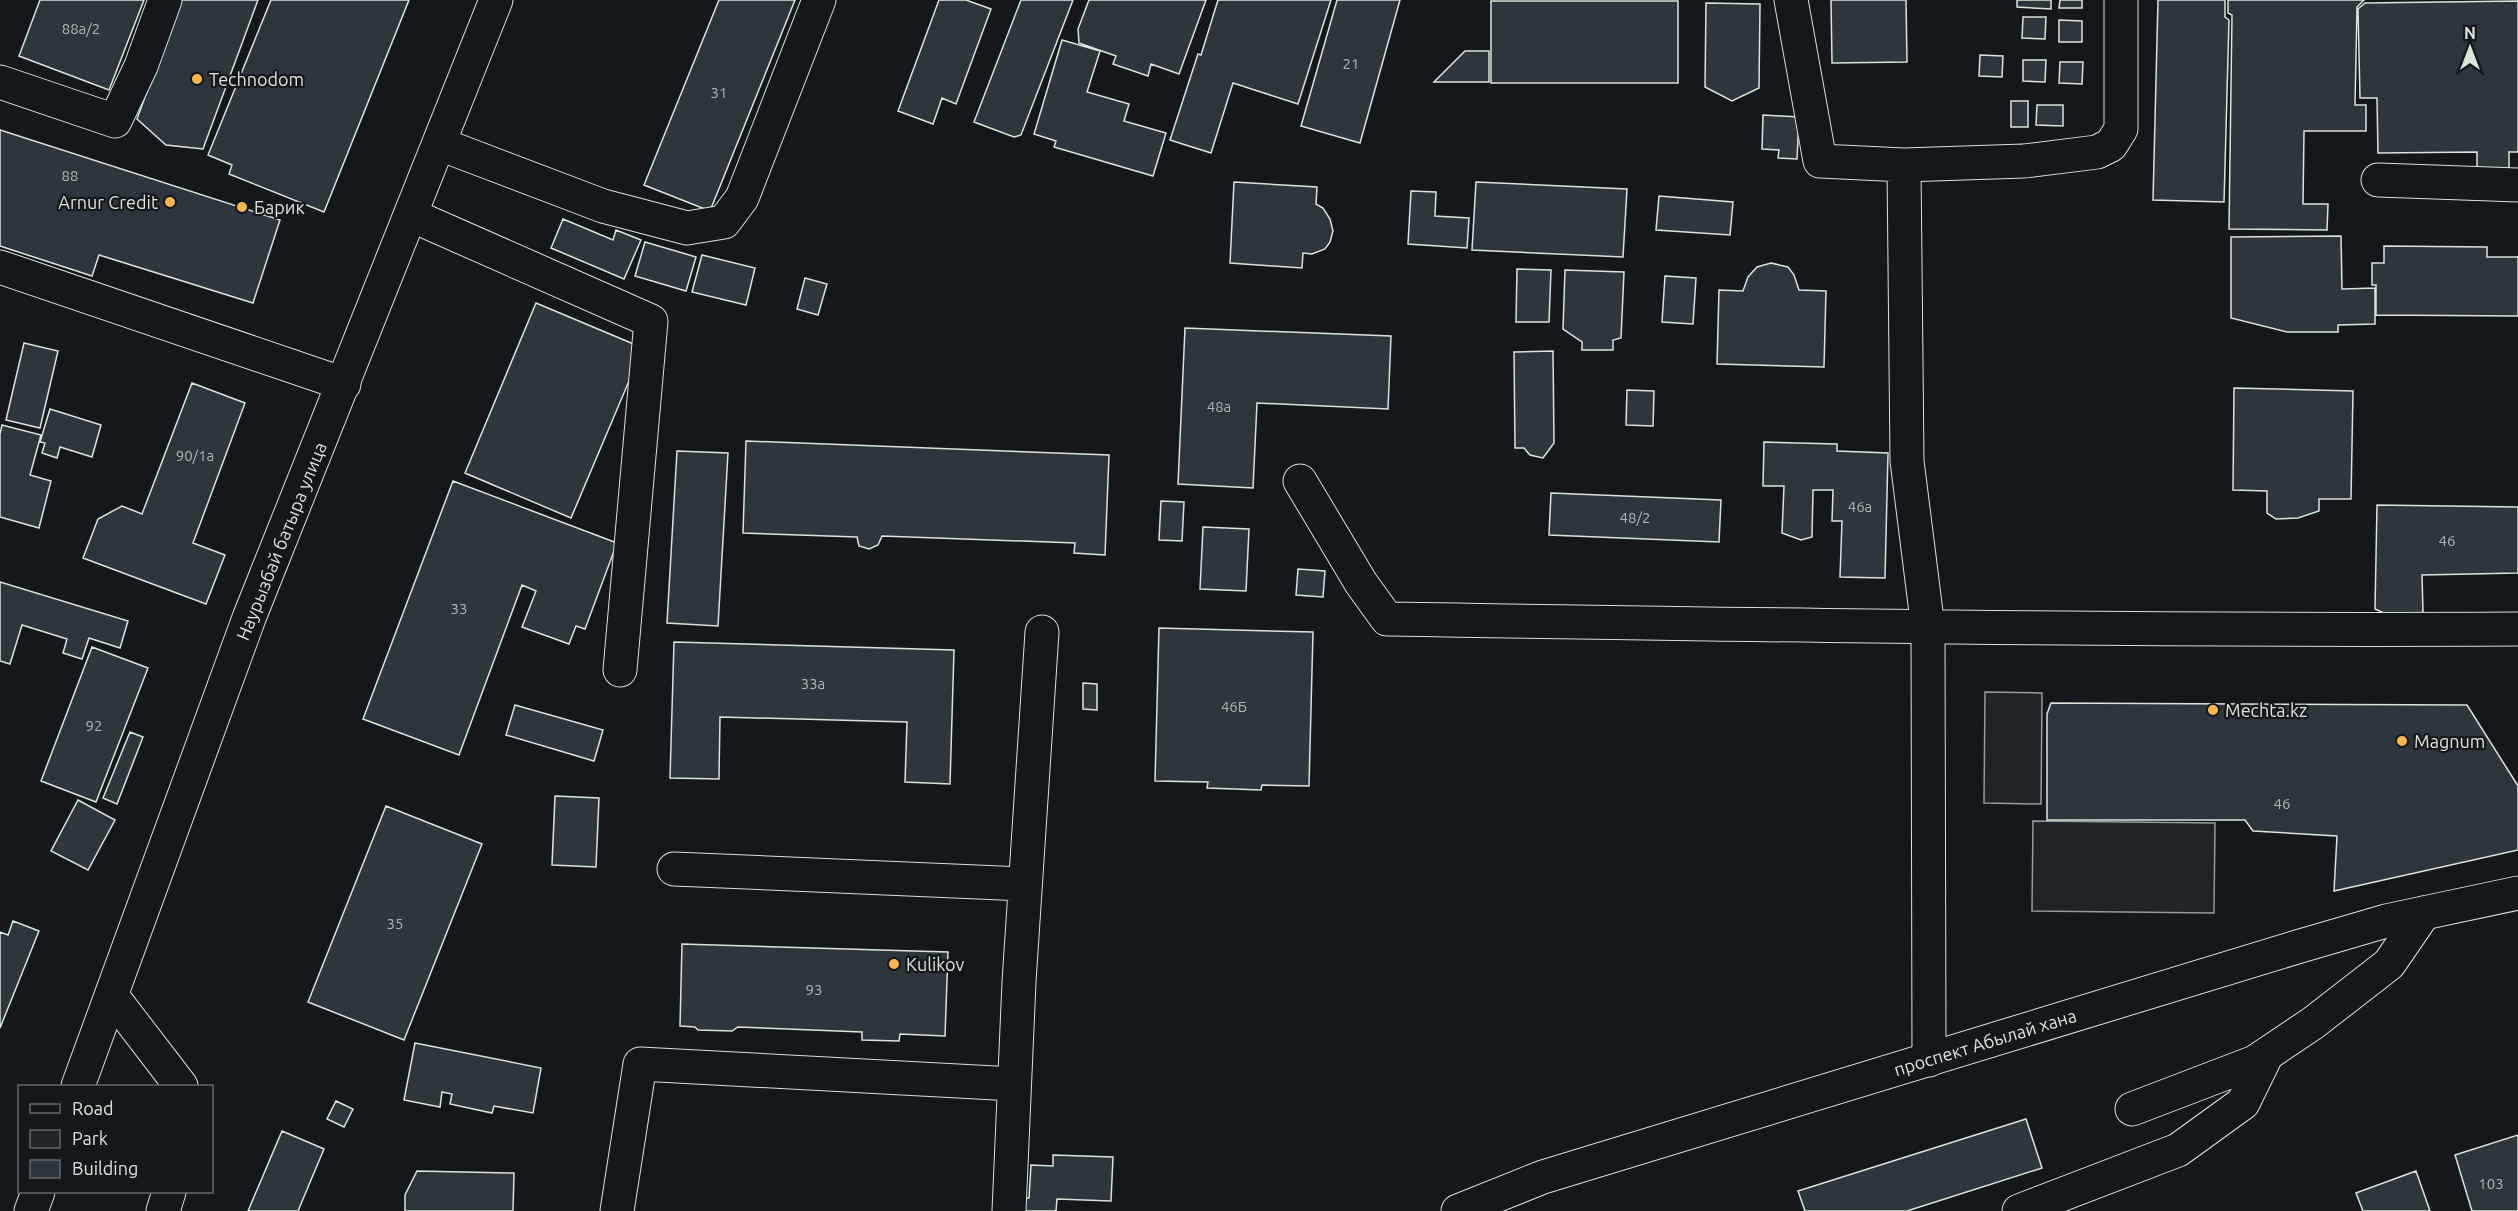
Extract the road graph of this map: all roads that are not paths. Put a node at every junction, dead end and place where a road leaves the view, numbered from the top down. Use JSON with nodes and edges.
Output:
{"nodes":[{"id":1,"x":165,"y":0,"type":"edge"},
{"id":2,"x":496,"y":0,"type":"edge"},
{"id":3,"x":819,"y":0,"type":"edge"},
{"id":4,"x":1791,"y":0,"type":"edge"},
{"id":5,"x":2121,"y":0,"type":"edge"},
{"id":6,"x":0,"y":82,"type":"edge"},
{"id":7,"x":440,"y":144,"type":"junction"},
{"id":8,"x":1904,"y":165,"type":"junction"},
{"id":9,"x":2378,"y":180,"type":"dead end"},
{"id":10,"x":2518,"y":185,"type":"edge"},
{"id":11,"x":411,"y":215,"type":"junction"},
{"id":12,"x":0,"y":267,"type":"edge"},
{"id":13,"x":345,"y":384,"type":"junction"},
{"id":14,"x":1300,"y":481,"type":"dead end"},
{"id":15,"x":1928,"y":628,"type":"junction"},
{"id":16,"x":2518,"y":628,"type":"edge"},
{"id":17,"x":1042,"y":632,"type":"dead end"},
{"id":18,"x":620,"y":670,"type":"dead end"},
{"id":19,"x":674,"y":869,"type":"dead end"},
{"id":20,"x":1025,"y":884,"type":"junction"},
{"id":21,"x":2518,"y":893,"type":"edge"},
{"id":22,"x":2424,"y":913,"type":"junction"},
{"id":23,"x":112,"y":996,"type":"junction"},
{"id":24,"x":2266,"y":1056,"type":"junction"},
{"id":25,"x":1929,"y":1060,"type":"junction"},
{"id":26,"x":1014,"y":1084,"type":"junction"},
{"id":27,"x":78,"y":1085,"type":"edge"},
{"id":28,"x":180,"y":1085,"type":"edge"},
{"id":29,"x":2132,"y":1109,"type":"dead end"},
{"id":30,"x":37,"y":1193,"type":"edge"},
{"id":31,"x":169,"y":1193,"type":"edge"},
{"id":32,"x":1006,"y":1210,"type":"edge"},
{"id":33,"x":31,"y":1211,"type":"edge"},
{"id":34,"x":163,"y":1211,"type":"edge"},
{"id":35,"x":617,"y":1211,"type":"edge"},
{"id":36,"x":1458,"y":1211,"type":"edge"},
{"id":37,"x":2019,"y":1211,"type":"edge"}],
"edges":[{"from":1,"to":6,"type":"street"},
{"from":2,"to":7,"type":"street","name":"Наурызбай батыра улица"},
{"from":3,"to":7,"type":"street"},
{"from":4,"to":8,"type":"street"},
{"from":5,"to":8,"type":"street"},
{"from":7,"to":11,"type":"street","name":"Наурызбай батыра улица"},
{"from":8,"to":15,"type":"street"},
{"from":9,"to":10,"type":"street"},
{"from":11,"to":13,"type":"street","name":"Наурызбай батыра улица"},
{"from":11,"to":18,"type":"street"},
{"from":12,"to":13,"type":"street"},
{"from":13,"to":23,"type":"street","name":"Наурызбай батыра улица"},
{"from":14,"to":15,"type":"street"},
{"from":15,"to":16,"type":"street"},
{"from":15,"to":25,"type":"street"},
{"from":17,"to":20,"type":"street"},
{"from":19,"to":20,"type":"street"},
{"from":20,"to":26,"type":"street"},
{"from":21,"to":22,"type":"street","name":"проспект Абылай хана"},
{"from":22,"to":24,"type":"street"},
{"from":22,"to":25,"type":"street","name":"проспект Абылай хана"},
{"from":23,"to":27,"type":"street","name":"Наурызбай батыра улица"},
{"from":23,"to":28,"type":"street"},
{"from":24,"to":29,"type":"street"},
{"from":24,"to":37,"type":"street"},
{"from":25,"to":36,"type":"street","name":"проспект Абылай хана"},
{"from":26,"to":32,"type":"street"},
{"from":26,"to":35,"type":"street"},
{"from":30,"to":33,"type":"street"},
{"from":31,"to":34,"type":"street"}]}
